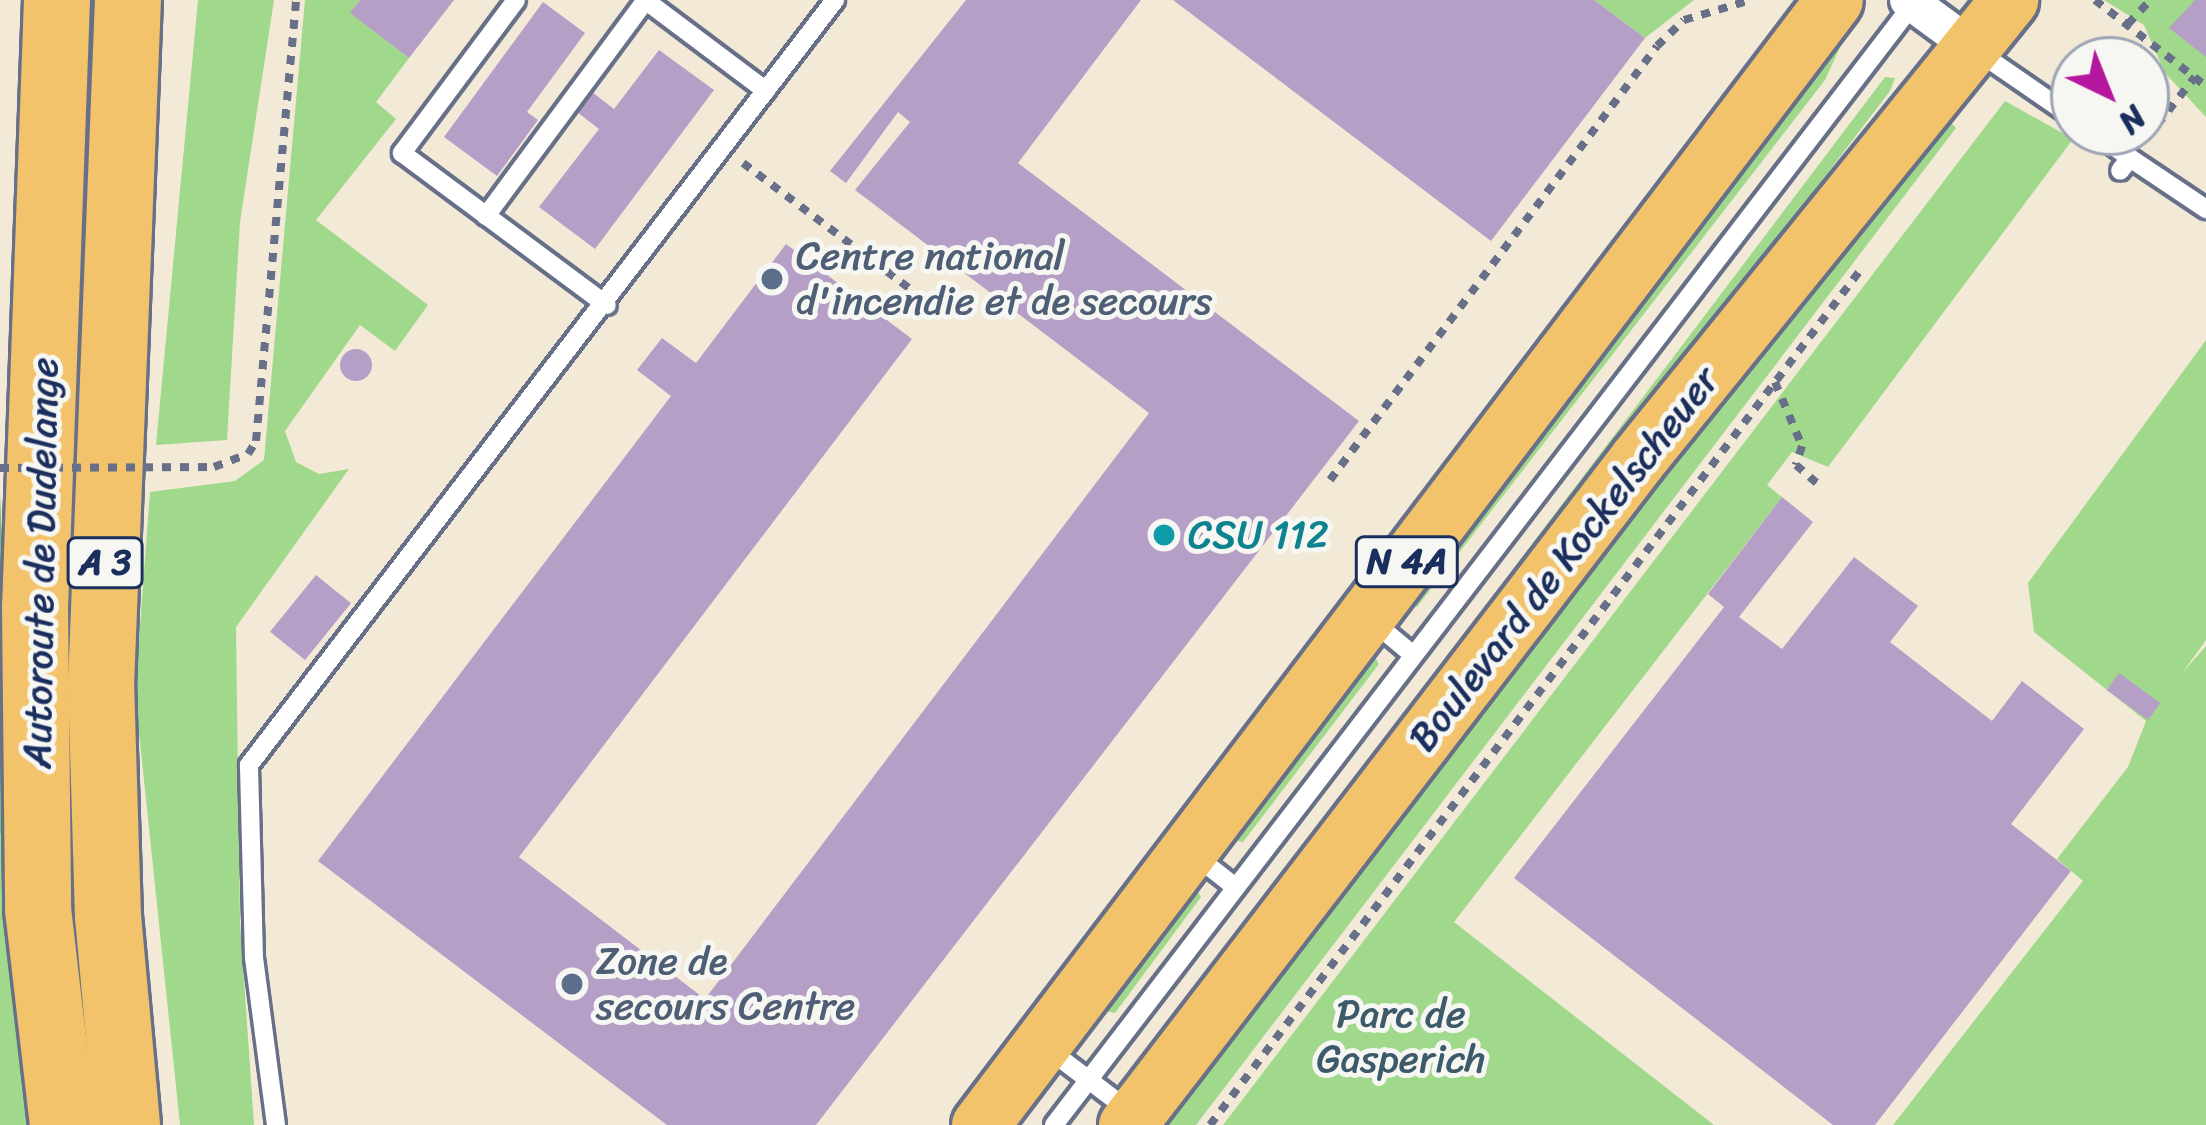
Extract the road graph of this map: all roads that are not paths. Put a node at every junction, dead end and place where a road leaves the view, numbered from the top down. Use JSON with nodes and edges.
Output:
{"nodes":[{"id":1,"x":57,"y":0,"type":"edge"},
{"id":2,"x":128,"y":0,"type":"edge"},
{"id":3,"x":516,"y":0,"type":"edge"},
{"id":4,"x":646,"y":0,"type":"edge"},
{"id":5,"x":835,"y":0,"type":"edge"},
{"id":6,"x":1834,"y":0,"type":"edge"},
{"id":7,"x":2009,"y":0,"type":"edge"},
{"id":8,"x":1912,"y":1,"type":"edge"},
{"id":9,"x":1972,"y":47,"type":"junction"},
{"id":10,"x":766,"y":92,"type":"junction"},
{"id":11,"x":2050,"y":101,"type":"edge"},
{"id":12,"x":2117,"y":156,"type":"edge"},
{"id":13,"x":28,"y":172,"type":"dead end"},
{"id":14,"x":2206,"y":209,"type":"edge"},
{"id":15,"x":486,"y":216,"type":"junction"},
{"id":16,"x":607,"y":305,"type":"junction"},
{"id":17,"x":35,"y":608,"type":"junction"},
{"id":18,"x":1366,"y":616,"type":"junction"},
{"id":19,"x":1413,"y":655,"type":"junction"},
{"id":20,"x":1188,"y":850,"type":"junction"},
{"id":21,"x":1235,"y":887,"type":"junction"},
{"id":22,"x":1042,"y":1045,"type":"junction"},
{"id":23,"x":1088,"y":1080,"type":"junction"},
{"id":24,"x":1131,"y":1120,"type":"edge"},
{"id":25,"x":64,"y":1125,"type":"edge"},
{"id":26,"x":127,"y":1125,"type":"edge"},
{"id":27,"x":276,"y":1125,"type":"edge"},
{"id":28,"x":980,"y":1125,"type":"edge"},
{"id":29,"x":1054,"y":1125,"type":"edge"}],
"edges":[{"from":1,"to":17,"type":"highway","name":"Autoroute de Dudelange","number":"A 3"},
{"from":2,"to":26,"type":"highway","name":"Autoroute de Dudelange","number":"A 3"},
{"from":3,"to":15,"type":"lane"},
{"from":4,"to":10,"type":"lane"},
{"from":4,"to":15,"type":"lane"},
{"from":5,"to":10,"type":"lane"},
{"from":6,"to":18,"type":"main road","number":"N 4A"},
{"from":7,"to":9,"type":"main road","name":"Boulevard de Kockelscheuer"},
{"from":8,"to":9,"type":"street"},
{"from":8,"to":19,"type":"lane","name":"Boulevard de Kockelscheuer"},
{"from":9,"to":11,"type":"lane"},
{"from":9,"to":24,"type":"main road","name":"Boulevard de Kockelscheuer"},
{"from":10,"to":16,"type":"lane"},
{"from":12,"to":14,"type":"lane"},
{"from":13,"to":17,"type":"lane"},
{"from":15,"to":16,"type":"lane"},
{"from":16,"to":27,"type":"lane"},
{"from":17,"to":25,"type":"highway","name":"Autoroute de Dudelange","number":"A 3"},
{"from":18,"to":19,"type":"lane"},
{"from":18,"to":20,"type":"main road","number":"N 4A"},
{"from":19,"to":21,"type":"lane","name":"Boulevard de Kockelscheuer"},
{"from":20,"to":21,"type":"lane"},
{"from":20,"to":22,"type":"main road","number":"N 4A"},
{"from":21,"to":23,"type":"lane","name":"Boulevard de Kockelscheuer"},
{"from":22,"to":23,"type":"lane"},
{"from":22,"to":28,"type":"main road","number":"N 4A"},
{"from":23,"to":24,"type":"lane"},
{"from":23,"to":29,"type":"lane","name":"Boulevard de Kockelscheuer"}]}
